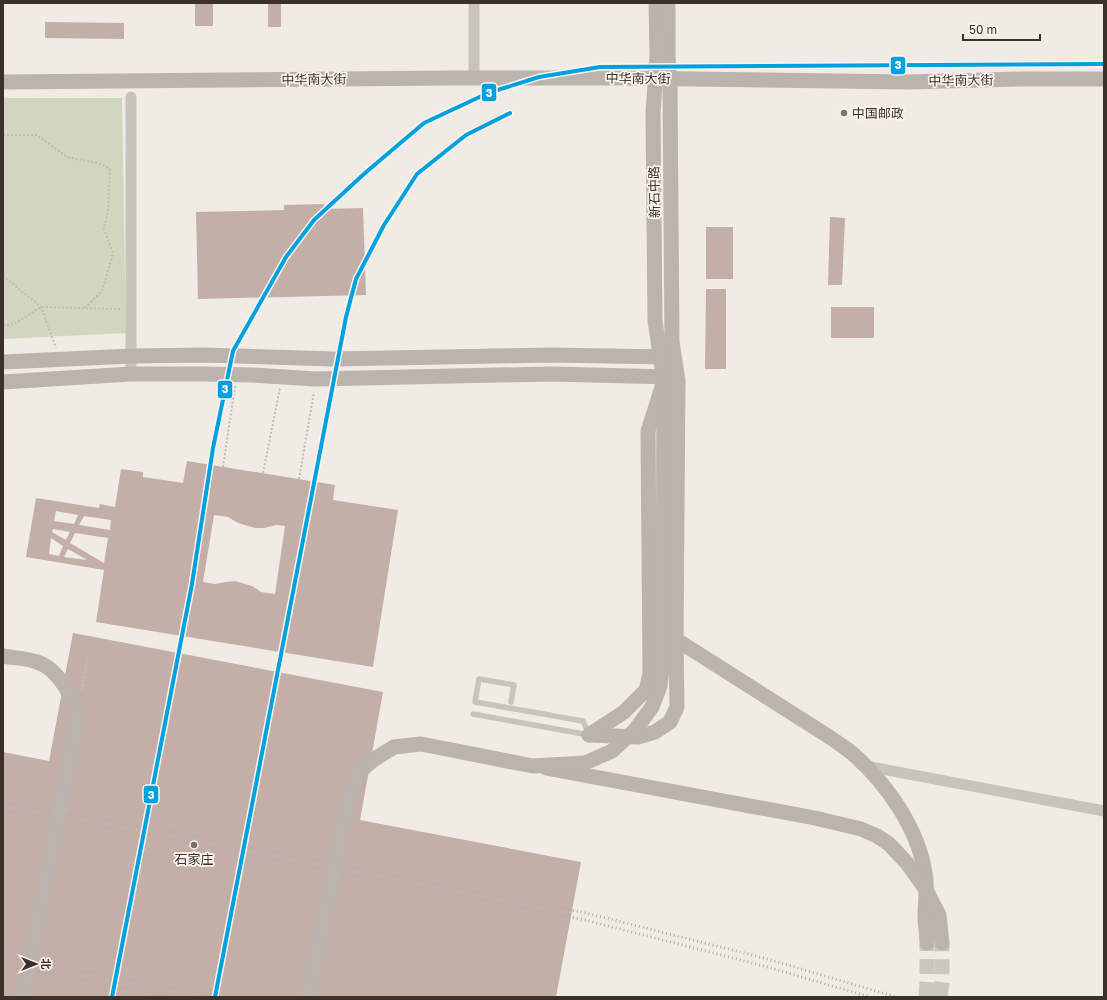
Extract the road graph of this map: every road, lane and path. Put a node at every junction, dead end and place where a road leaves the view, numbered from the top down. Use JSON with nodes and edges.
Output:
{"nodes":[{"id":1,"x":474,"y":3,"type":"edge"},
{"id":2,"x":656,"y":3,"type":"edge"},
{"id":3,"x":668,"y":3,"type":"edge"},
{"id":4,"x":1104,"y":69,"type":"edge"},
{"id":5,"x":3,"y":72,"type":"edge"},
{"id":6,"x":474,"y":73,"type":"junction"},
{"id":7,"x":662,"y":74,"type":"junction"},
{"id":8,"x":1104,"y":79,"type":"edge"},
{"id":9,"x":3,"y":82,"type":"edge"},
{"id":10,"x":131,"y":98,"type":"dead end"},
{"id":11,"x":3,"y":135,"type":"edge"},
{"id":12,"x":3,"y":276,"type":"edge"},
{"id":13,"x":40,"y":307,"type":"junction"},
{"id":14,"x":85,"y":308,"type":"junction"},
{"id":15,"x":131,"y":310,"type":"junction"},
{"id":16,"x":3,"y":326,"type":"edge"},
{"id":17,"x":132,"y":356,"type":"junction"},
{"id":18,"x":667,"y":357,"type":"junction"},
{"id":19,"x":60,"y":359,"type":"junction"},
{"id":20,"x":3,"y":362,"type":"edge"},
{"id":21,"x":131,"y":374,"type":"junction"},
{"id":22,"x":236,"y":374,"type":"junction"},
{"id":23,"x":283,"y":377,"type":"junction"},
{"id":24,"x":668,"y":378,"type":"junction"},
{"id":25,"x":316,"y":379,"type":"junction"},
{"id":26,"x":3,"y":382,"type":"edge"},
{"id":27,"x":223,"y":467,"type":"dead end"},
{"id":28,"x":262,"y":473,"type":"dead end"},
{"id":29,"x":299,"y":479,"type":"dead end"},
{"id":30,"x":650,"y":626,"type":"junction"},
{"id":31,"x":676,"y":638,"type":"junction"},
{"id":32,"x":3,"y":656,"type":"edge"},
{"id":33,"x":87,"y":657,"type":"dead end"},
{"id":34,"x":81,"y":696,"type":"dead end"},
{"id":35,"x":511,"y":702,"type":"dead end"},
{"id":36,"x":472,"y":714,"type":"dead end"},
{"id":37,"x":589,"y":735,"type":"junction"},
{"id":38,"x":533,"y":766,"type":"junction"},
{"id":39,"x":866,"y":766,"type":"junction"},
{"id":40,"x":1104,"y":810,"type":"edge"},
{"id":41,"x":926,"y":890,"type":"junction"},
{"id":42,"x":935,"y":943,"type":"tunnel mouth"},
{"id":43,"x":23,"y":997,"type":"edge"},
{"id":44,"x":308,"y":997,"type":"edge"}],
"edges":[{"from":1,"to":6,"type":"street"},
{"from":2,"to":7,"type":"main road","name":"新石中路"},
{"from":3,"to":7,"type":"main road","name":"新石中路"},
{"from":4,"to":7,"type":"main road","name":"中华南大街"},
{"from":5,"to":6,"type":"main road","name":"中华南大街"},
{"from":6,"to":7,"type":"main road","name":"中华南大街"},
{"from":6,"to":9,"type":"main road","name":"中华南大街"},
{"from":7,"to":8,"type":"main road","name":"中华南大街"},
{"from":7,"to":18,"type":"main road","name":"新石中路"},
{"from":7,"to":18,"type":"main road","name":"新石中路"},
{"from":10,"to":15,"type":"street"},
{"from":11,"to":14,"type":"path"},
{"from":12,"to":13,"type":"path"},
{"from":13,"to":14,"type":"path"},
{"from":13,"to":16,"type":"path"},
{"from":13,"to":19,"type":"path"},
{"from":14,"to":15,"type":"path"},
{"from":15,"to":17,"type":"street"},
{"from":17,"to":18,"type":"main road"},
{"from":17,"to":19,"type":"main road"},
{"from":17,"to":21,"type":"street"},
{"from":18,"to":24,"type":"main road"},
{"from":19,"to":20,"type":"main road"},
{"from":21,"to":22,"type":"main road"},
{"from":21,"to":26,"type":"main road"},
{"from":22,"to":23,"type":"main road"},
{"from":22,"to":27,"type":"path"},
{"from":23,"to":25,"type":"main road"},
{"from":23,"to":28,"type":"path"},
{"from":24,"to":25,"type":"main road"},
{"from":24,"to":30,"type":"main road"},
{"from":24,"to":31,"type":"main road"},
{"from":24,"to":38,"type":"main road","bridge":true},
{"from":25,"to":29,"type":"path"},
{"from":30,"to":31,"type":"main road"},
{"from":30,"to":37,"type":"main road"},
{"from":31,"to":37,"type":"main road"},
{"from":31,"to":39,"type":"main road"},
{"from":32,"to":43,"type":"main road","bridge":true},
{"from":33,"to":34,"type":"path"},
{"from":35,"to":37,"type":"lane"},
{"from":36,"to":37,"type":"lane"},
{"from":38,"to":41,"type":"main road","bridge":true},
{"from":38,"to":44,"type":"main road","bridge":true},
{"from":39,"to":40,"type":"street"},
{"from":39,"to":41,"type":"main road"},
{"from":41,"to":42,"type":"main road"}]}
